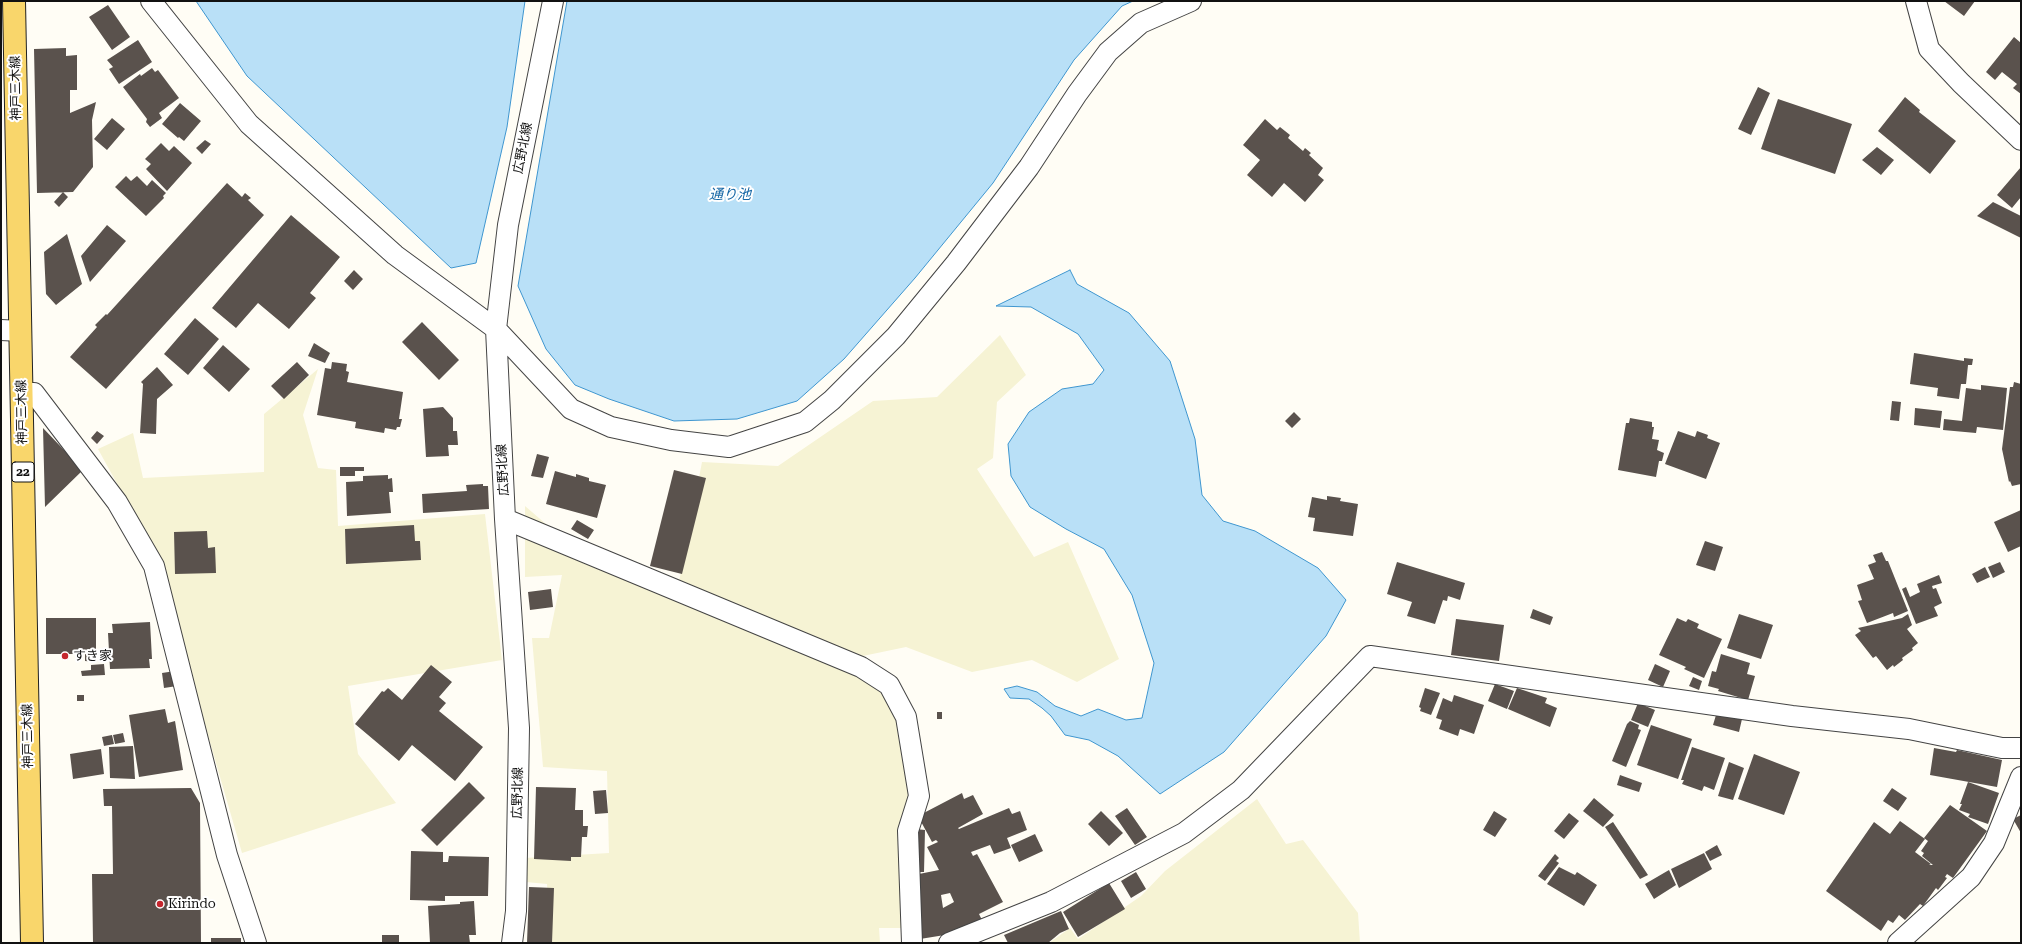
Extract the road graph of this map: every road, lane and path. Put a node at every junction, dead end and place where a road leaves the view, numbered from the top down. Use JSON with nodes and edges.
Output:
{"nodes":[{"id":1,"x":14,"y":1,"type":"edge"},
{"id":2,"x":151,"y":1,"type":"edge"},
{"id":3,"x":553,"y":1,"type":"edge"},
{"id":4,"x":1191,"y":1,"type":"edge"},
{"id":5,"x":1916,"y":1,"type":"edge"},
{"id":6,"x":2021,"y":140,"type":"edge"},
{"id":7,"x":496,"y":329,"type":"junction"},
{"id":8,"x":11,"y":331,"type":"edge"},
{"id":9,"x":21,"y":393,"type":"junction"},
{"id":10,"x":506,"y":519,"type":"junction"},
{"id":11,"x":2021,"y":748,"type":"edge"},
{"id":12,"x":2021,"y":777,"type":"edge"},
{"id":13,"x":32,"y":943,"type":"edge"},
{"id":14,"x":256,"y":943,"type":"edge"},
{"id":15,"x":512,"y":943,"type":"edge"},
{"id":16,"x":912,"y":943,"type":"edge"},
{"id":17,"x":949,"y":943,"type":"edge"},
{"id":18,"x":1898,"y":943,"type":"edge"}],
"edges":[{"from":1,"to":8,"type":"main road","name":"神戸三木線","number":"22"},
{"from":2,"to":7,"type":"street"},
{"from":3,"to":7,"type":"street","name":"広野北線"},
{"from":4,"to":7,"type":"street"},
{"from":5,"to":6,"type":"street"},
{"from":7,"to":10,"type":"street","name":"広野北線"},
{"from":8,"to":9,"type":"main road","name":"神戸三木線","number":"22"},
{"from":9,"to":13,"type":"main road","name":"神戸三木線","number":"22"},
{"from":9,"to":14,"type":"street"},
{"from":10,"to":15,"type":"street","name":"広野北線"},
{"from":10,"to":16,"type":"street"},
{"from":11,"to":17,"type":"street"},
{"from":12,"to":18,"type":"street"}]}
